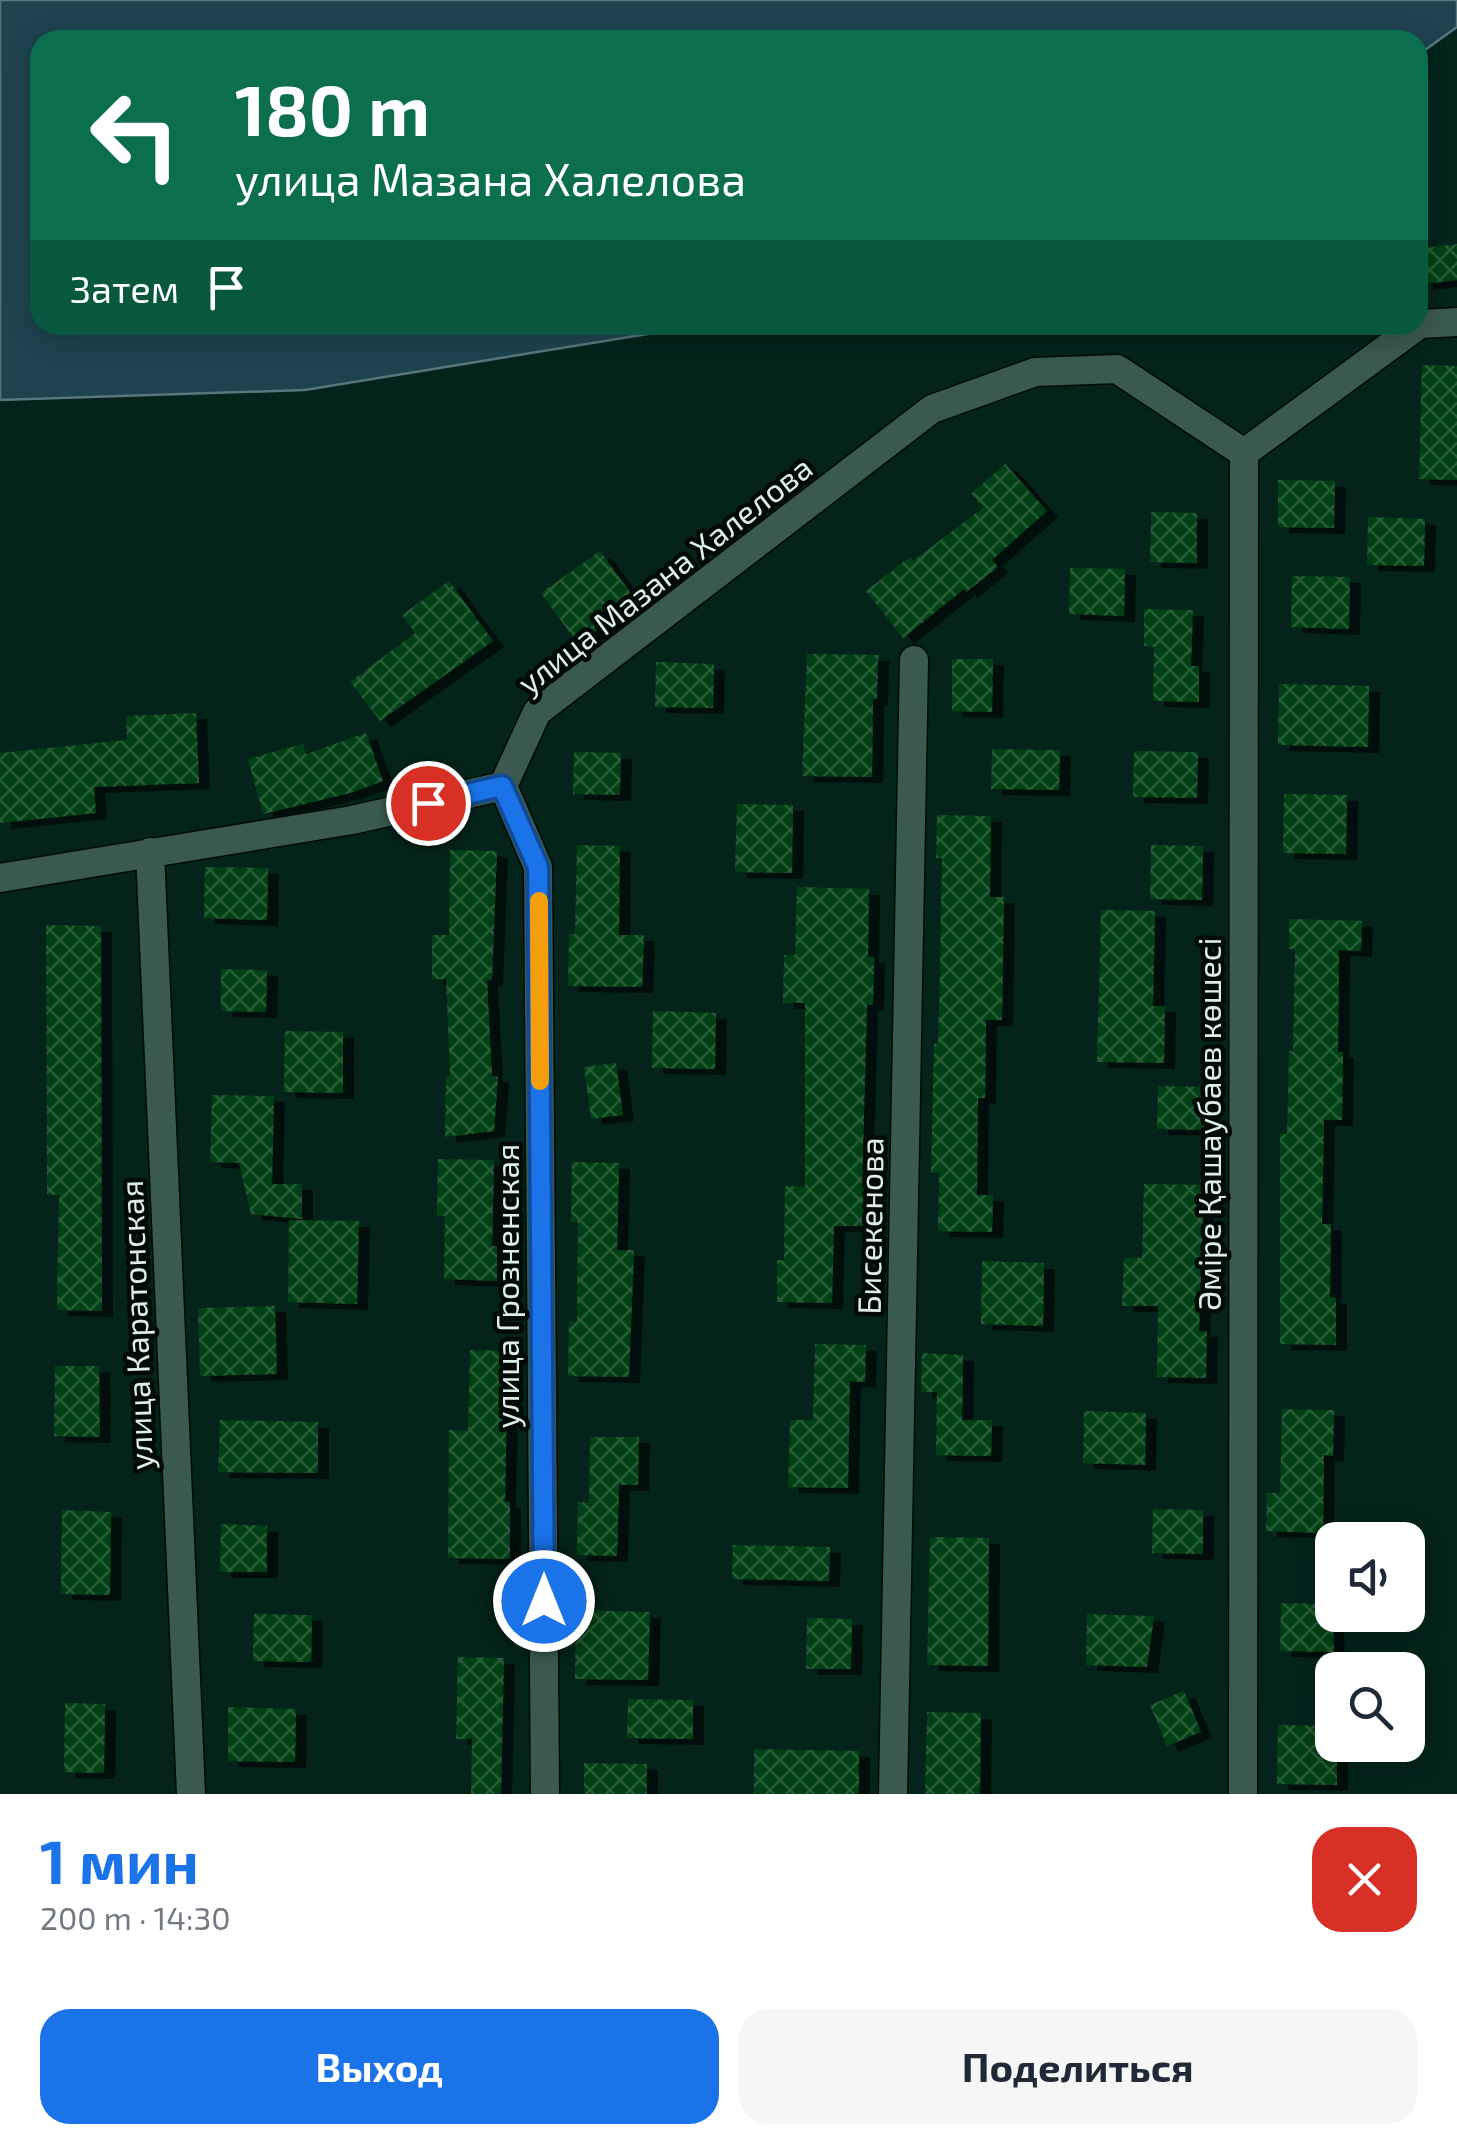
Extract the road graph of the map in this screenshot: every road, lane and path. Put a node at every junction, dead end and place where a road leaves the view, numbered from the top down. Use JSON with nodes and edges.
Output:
{"nodes":[{"id":1,"x":1457,"y":322,"type":"edge"},
{"id":2,"x":1428,"y":324,"type":"edge"},
{"id":3,"x":1405,"y":335,"type":"edge"},
{"id":4,"x":1244,"y":454,"type":"junction"},
{"id":5,"x":914,"y":660,"type":"dead end"},
{"id":6,"x":502,"y":786,"type":"junction"},
{"id":7,"x":150,"y":852,"type":"junction"},
{"id":8,"x":0,"y":878,"type":"edge"},
{"id":9,"x":190,"y":1794,"type":"edge"},
{"id":10,"x":545,"y":1794,"type":"edge"},
{"id":11,"x":893,"y":1794,"type":"edge"},
{"id":12,"x":1243,"y":1794,"type":"edge"}],
"edges":[{"from":1,"to":2,"type":"street"},
{"from":3,"to":4,"type":"street"},
{"from":4,"to":6,"type":"street","name":"улица Мазана Халелова"},
{"from":4,"to":12,"type":"street","name":"Әміре Қашаубаев көшесі"},
{"from":5,"to":11,"type":"street","name":"Бисекенова"},
{"from":6,"to":7,"type":"street"},
{"from":6,"to":10,"type":"street","name":"улица Грозненская"},
{"from":7,"to":8,"type":"street"},
{"from":7,"to":9,"type":"street","name":"улица Каратонская"}]}
